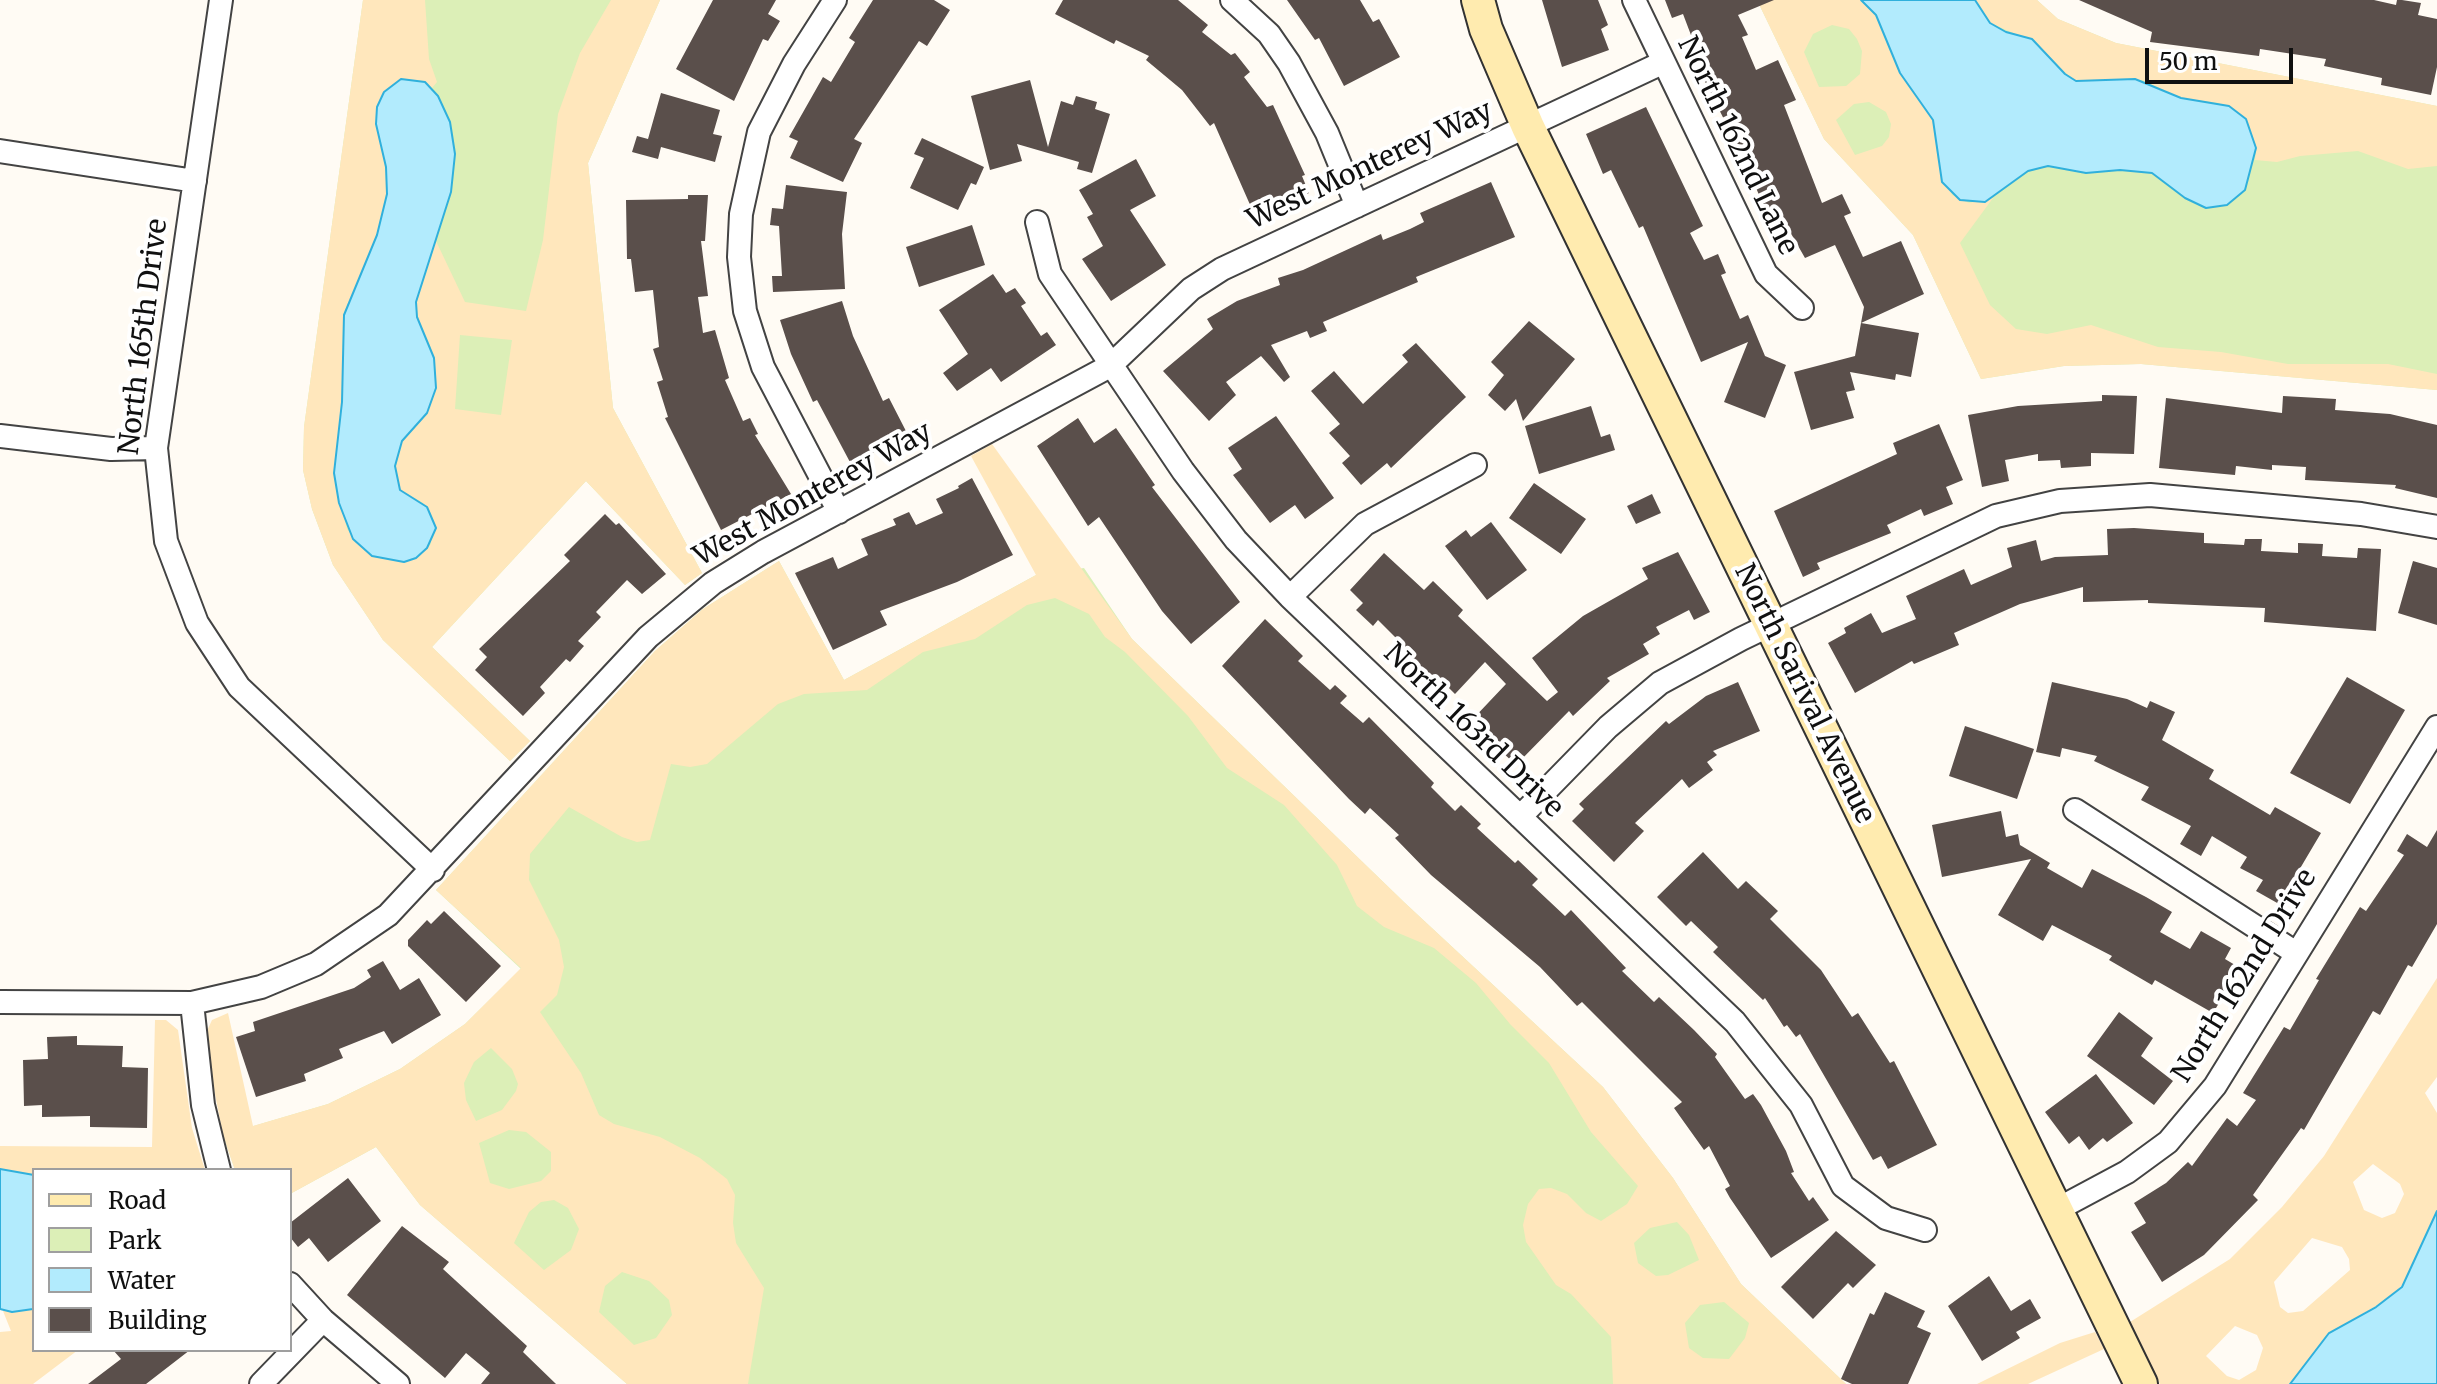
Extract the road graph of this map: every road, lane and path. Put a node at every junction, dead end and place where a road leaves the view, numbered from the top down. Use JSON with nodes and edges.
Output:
{"nodes":[{"id":1,"x":221,"y":0,"type":"edge"},
{"id":2,"x":835,"y":0,"type":"edge"},
{"id":3,"x":1232,"y":0,"type":"edge"},
{"id":4,"x":1478,"y":0,"type":"edge"},
{"id":5,"x":1634,"y":0,"type":"edge"},
{"id":6,"x":1662,"y":63,"type":"junction"},
{"id":7,"x":1528,"y":127,"type":"junction"},
{"id":8,"x":0,"y":151,"type":"edge"},
{"id":9,"x":195,"y":181,"type":"junction"},
{"id":10,"x":1357,"y":206,"type":"junction"},
{"id":11,"x":1037,"y":222,"type":"dead end"},
{"id":12,"x":1802,"y":308,"type":"dead end"},
{"id":13,"x":1110,"y":366,"type":"junction"},
{"id":14,"x":0,"y":436,"type":"edge"},
{"id":15,"x":156,"y":448,"type":"junction"},
{"id":16,"x":1475,"y":465,"type":"dead end"},
{"id":17,"x":839,"y":512,"type":"junction"},
{"id":18,"x":2437,"y":527,"type":"edge"},
{"id":19,"x":1290,"y":597,"type":"junction"},
{"id":20,"x":1771,"y":624,"type":"junction"},
{"id":21,"x":2437,"y":727,"type":"edge"},
{"id":22,"x":2075,"y":810,"type":"dead end"},
{"id":23,"x":1520,"y":817,"type":"junction"},
{"id":24,"x":433,"y":870,"type":"junction"},
{"id":25,"x":2296,"y":953,"type":"junction"},
{"id":26,"x":0,"y":1002,"type":"edge"},
{"id":27,"x":192,"y":1003,"type":"junction"},
{"id":28,"x":219,"y":1168,"type":"edge"},
{"id":29,"x":2056,"y":1210,"type":"junction"},
{"id":30,"x":1925,"y":1230,"type":"dead end"},
{"id":31,"x":292,"y":1286,"type":"edge"},
{"id":32,"x":323,"y":1320,"type":"junction"},
{"id":33,"x":261,"y":1384,"type":"edge"},
{"id":34,"x":398,"y":1384,"type":"edge"},
{"id":35,"x":2141,"y":1384,"type":"edge"}],
"edges":[{"from":1,"to":9,"type":"street","name":"North 165th Drive"},
{"from":2,"to":17,"type":"street"},
{"from":3,"to":10,"type":"street"},
{"from":4,"to":7,"type":"street","name":"North Sarival Avenue"},
{"from":5,"to":6,"type":"street","name":"North 162nd Lane"},
{"from":6,"to":7,"type":"street","name":"West Monterey Way"},
{"from":6,"to":12,"type":"street","name":"North 162nd Lane"},
{"from":7,"to":10,"type":"street","name":"West Monterey Way"},
{"from":7,"to":20,"type":"street","name":"North Sarival Avenue"},
{"from":8,"to":9,"type":"street"},
{"from":9,"to":15,"type":"street","name":"North 165th Drive"},
{"from":10,"to":13,"type":"street","name":"West Monterey Way"},
{"from":11,"to":13,"type":"street","name":"North 163rd Drive"},
{"from":13,"to":17,"type":"street","name":"West Monterey Way"},
{"from":13,"to":19,"type":"street","name":"North 163rd Drive"},
{"from":14,"to":15,"type":"street"},
{"from":15,"to":24,"type":"street","name":"North 165th Drive"},
{"from":16,"to":19,"type":"street"},
{"from":17,"to":24,"type":"street","name":"West Monterey Way"},
{"from":18,"to":20,"type":"street"},
{"from":19,"to":23,"type":"street","name":"North 163rd Drive"},
{"from":20,"to":23,"type":"street"},
{"from":20,"to":29,"type":"street","name":"North Sarival Avenue"},
{"from":21,"to":25,"type":"street","name":"North 162nd Drive"},
{"from":22,"to":25,"type":"street"},
{"from":23,"to":30,"type":"street","name":"North 163rd Drive"},
{"from":24,"to":27,"type":"street","name":"West Monterey Way"},
{"from":25,"to":29,"type":"street","name":"North 162nd Drive"},
{"from":26,"to":27,"type":"street","name":"West Monterey Way"},
{"from":27,"to":28,"type":"street"},
{"from":29,"to":35,"type":"street","name":"North Sarival Avenue"},
{"from":31,"to":32,"type":"street"},
{"from":32,"to":33,"type":"street"},
{"from":32,"to":34,"type":"street"}]}
